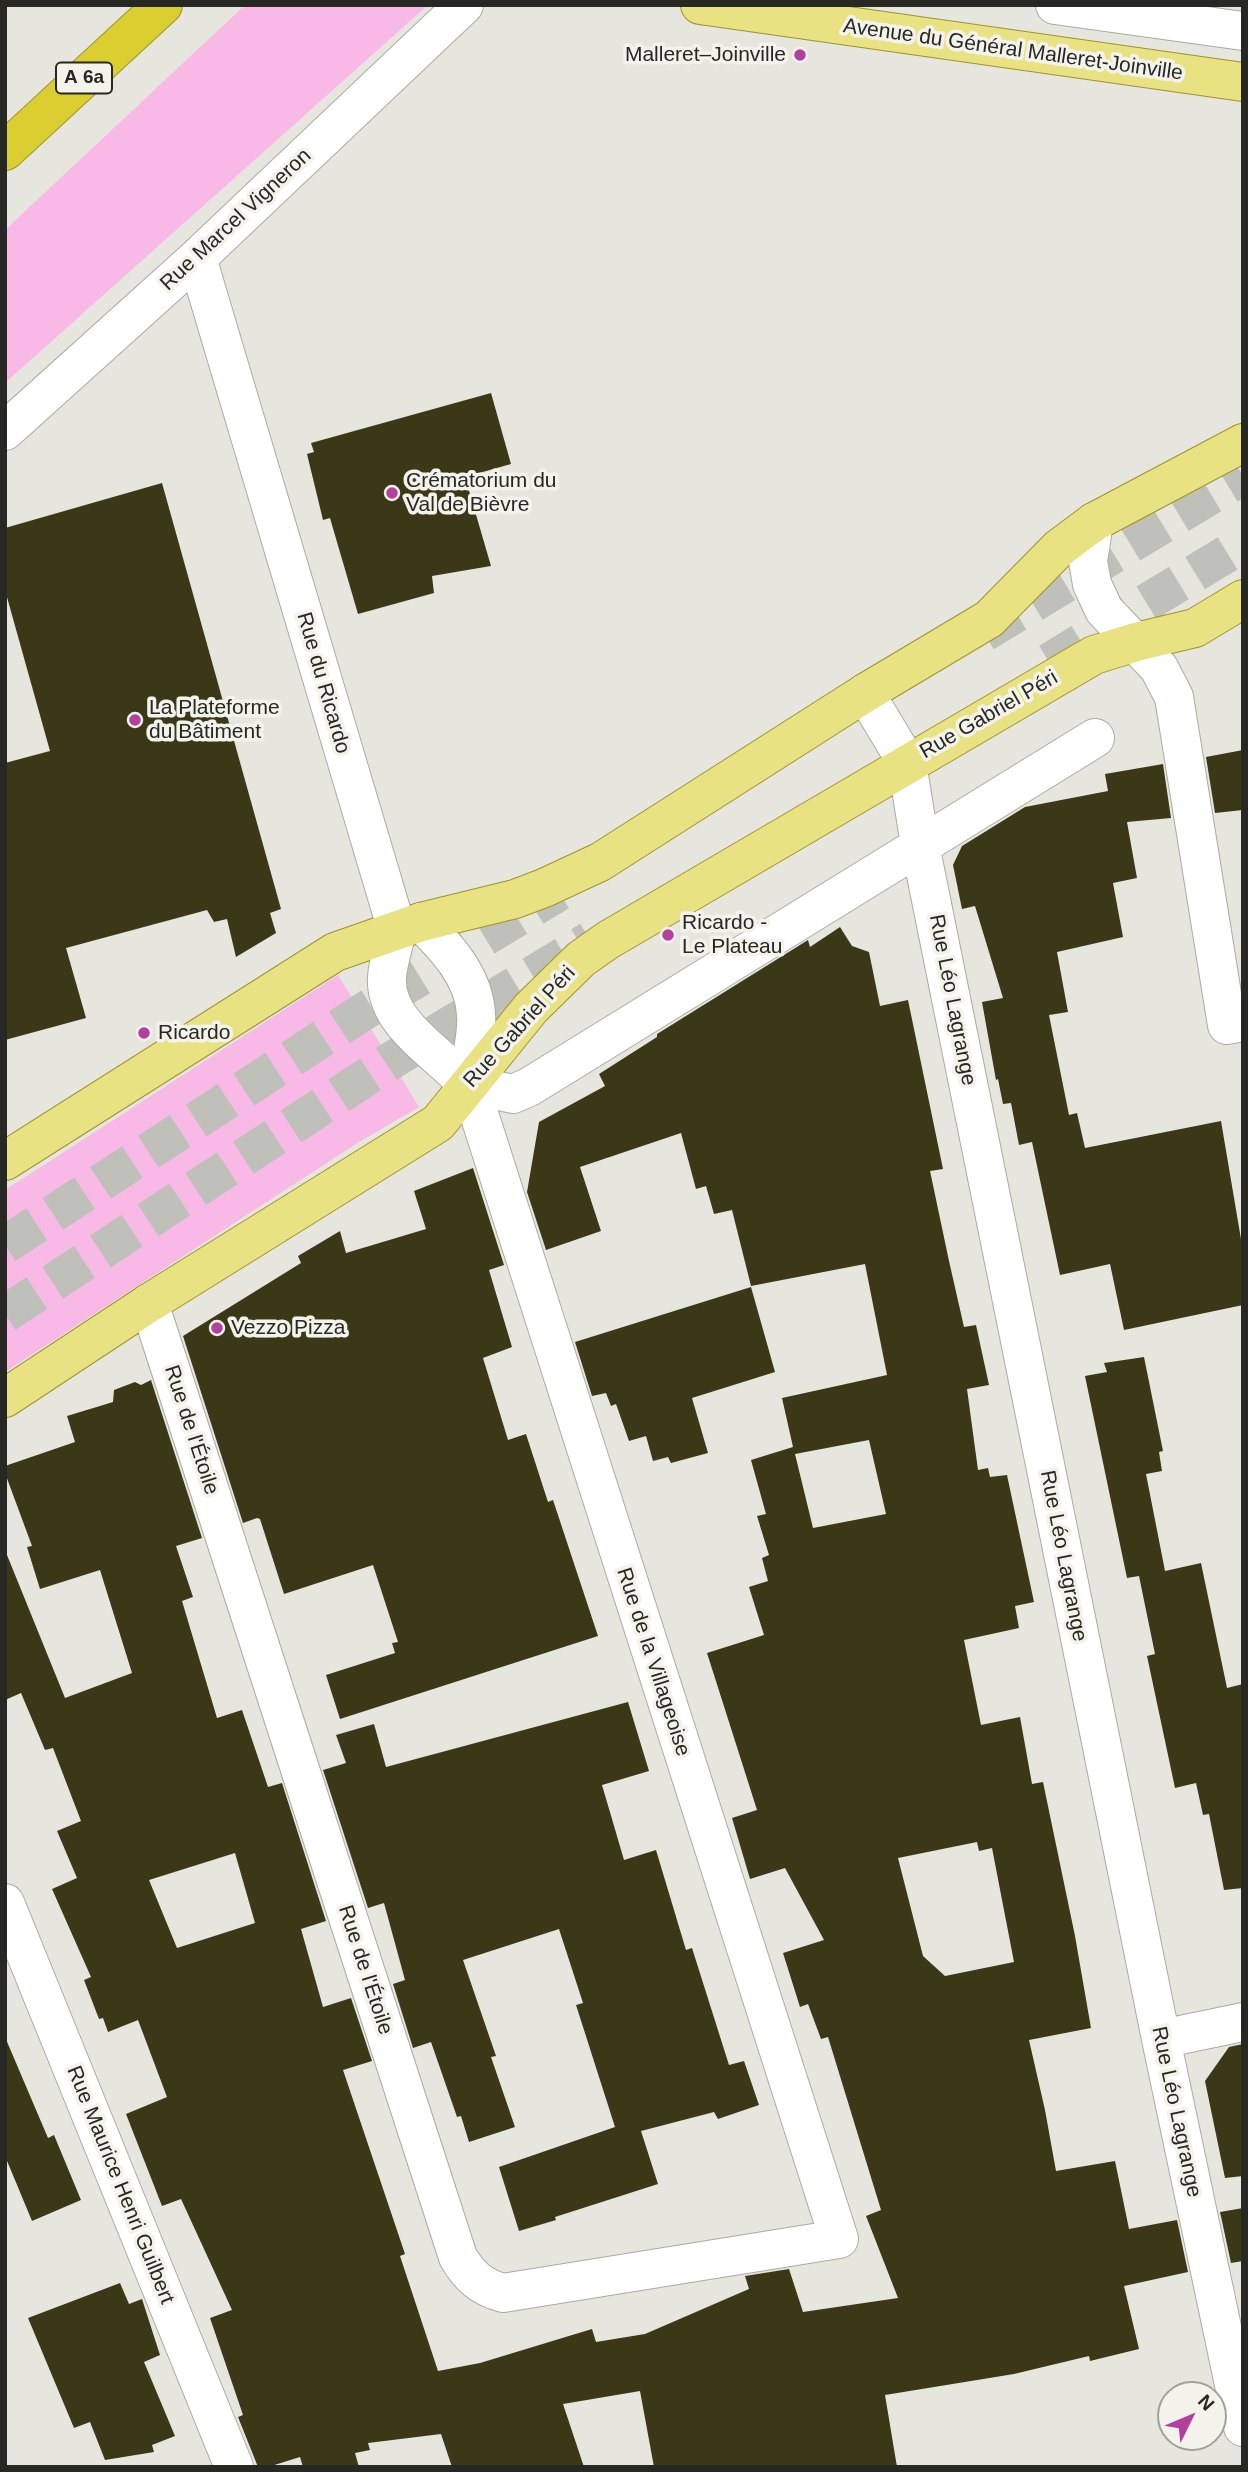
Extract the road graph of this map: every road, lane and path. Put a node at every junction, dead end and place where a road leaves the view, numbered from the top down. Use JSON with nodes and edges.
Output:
{"nodes":[{"id":1,"x":163,"y":5,"type":"edge"},
{"id":2,"x":464,"y":5,"type":"edge"},
{"id":3,"x":700,"y":5,"type":"edge"},
{"id":4,"x":1055,"y":5,"type":"edge"},
{"id":5,"x":1243,"y":31,"type":"edge"},
{"id":6,"x":1243,"y":82,"type":"edge"},
{"id":7,"x":5,"y":151,"type":"edge"},
{"id":8,"x":197,"y":258,"type":"junction"},
{"id":9,"x":5,"y":431,"type":"edge"},
{"id":10,"x":1243,"y":443,"type":"edge"},
{"id":11,"x":1094,"y":523,"type":"junction"},
{"id":12,"x":1243,"y":598,"type":"edge"},
{"id":13,"x":1136,"y":642,"type":"junction"},
{"id":14,"x":865,"y":693,"type":"junction"},
{"id":15,"x":1095,"y":738,"type":"dead end"},
{"id":16,"x":906,"y":763,"type":"junction"},
{"id":17,"x":920,"y":845,"type":"junction"},
{"id":18,"x":409,"y":926,"type":"junction"},
{"id":19,"x":1243,"y":1022,"type":"edge"},
{"id":20,"x":467,"y":1084,"type":"junction"},
{"id":21,"x":5,"y":1161,"type":"edge"},
{"id":22,"x":149,"y":1303,"type":"junction"},
{"id":23,"x":5,"y":1398,"type":"edge"},
{"id":24,"x":5,"y":1903,"type":"edge"},
{"id":25,"x":1243,"y":2022,"type":"edge"},
{"id":26,"x":1161,"y":2039,"type":"junction"},
{"id":27,"x":839,"y":2239,"type":"joint"},
{"id":28,"x":1243,"y":2427,"type":"edge"},
{"id":29,"x":234,"y":2467,"type":"edge"}],
"edges":[{"from":1,"to":7,"type":"highway","number":"A 6a"},
{"from":2,"to":8,"type":"street","name":"Rue Marcel Vigneron"},
{"from":3,"to":6,"type":"main road","name":"Avenue du Général Malleret-Joinville"},
{"from":4,"to":5,"type":"street"},
{"from":8,"to":9,"type":"street","name":"Rue Marcel Vigneron"},
{"from":8,"to":18,"type":"street","name":"Rue du Ricardo"},
{"from":10,"to":11,"type":"main road"},
{"from":11,"to":13,"type":"street"},
{"from":11,"to":14,"type":"main road"},
{"from":12,"to":13,"type":"main road","name":"Rue Gabriel Péri"},
{"from":13,"to":16,"type":"main road","name":"Rue Gabriel Péri"},
{"from":13,"to":19,"type":"street"},
{"from":14,"to":16,"type":"street","name":"Rue Léo Lagrange"},
{"from":14,"to":18,"type":"main road"},
{"from":15,"to":17,"type":"street"},
{"from":16,"to":17,"type":"street","name":"Rue Léo Lagrange"},
{"from":16,"to":20,"type":"main road","name":"Rue Gabriel Péri"},
{"from":17,"to":20,"type":"street"},
{"from":17,"to":26,"type":"street","name":"Rue Léo Lagrange"},
{"from":18,"to":20,"type":"street"},
{"from":18,"to":20,"type":"street","name":"Rue du Ricardo"},
{"from":18,"to":21,"type":"main road"},
{"from":20,"to":22,"type":"main road","name":"Rue Gabriel Péri"},
{"from":20,"to":27,"type":"street","name":"Rue de la Villageoise"},
{"from":22,"to":23,"type":"main road","name":"Rue Gabriel Péri"},
{"from":22,"to":27,"type":"street","name":"Rue de l'Étoile"},
{"from":24,"to":29,"type":"street","name":"Rue Maurice Henri Guilbert"},
{"from":25,"to":26,"type":"street"},
{"from":26,"to":28,"type":"street","name":"Rue Léo Lagrange"}]}
